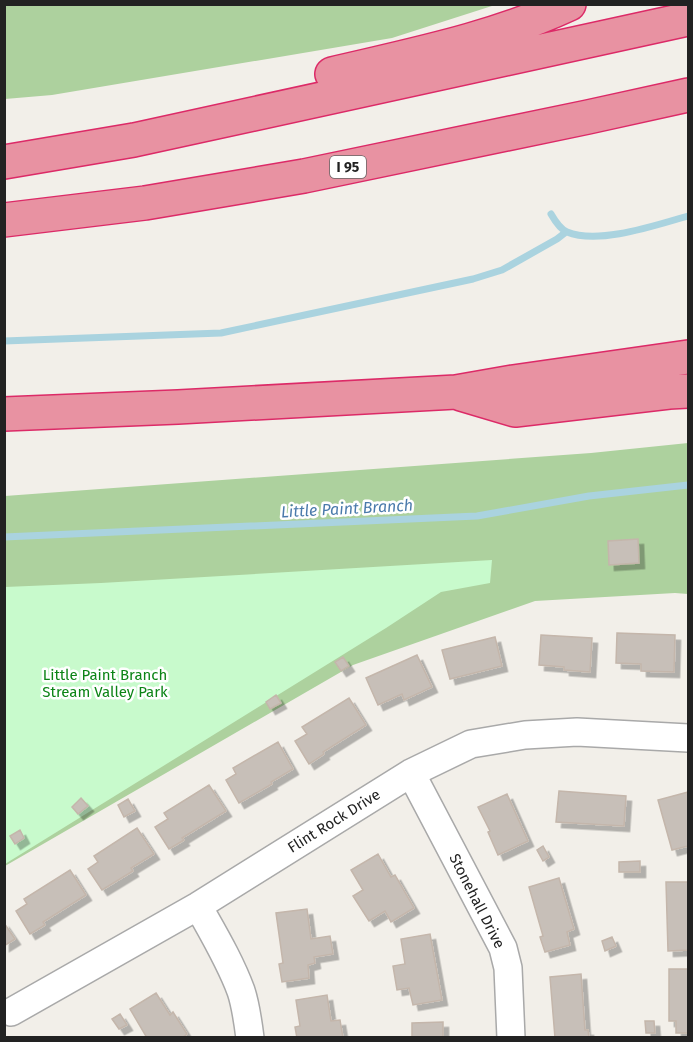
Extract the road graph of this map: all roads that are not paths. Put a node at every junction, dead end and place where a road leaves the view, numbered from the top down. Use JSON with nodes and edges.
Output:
{"nodes":[{"id":1,"x":569,"y":4,"type":"edge"},
{"id":2,"x":688,"y":19,"type":"edge"},
{"id":3,"x":688,"y":95,"type":"edge"},
{"id":4,"x":4,"y":148,"type":"edge"},
{"id":5,"x":4,"y":162,"type":"edge"},
{"id":6,"x":4,"y":220,"type":"edge"},
{"id":7,"x":688,"y":357,"type":"edge"},
{"id":8,"x":688,"y":391,"type":"edge"},
{"id":9,"x":456,"y":392,"type":"junction"},
{"id":10,"x":4,"y":414,"type":"edge"},
{"id":11,"x":688,"y":738,"type":"edge"},
{"id":12,"x":411,"y":773,"type":"junction"},
{"id":13,"x":198,"y":906,"type":"junction"},
{"id":14,"x":11,"y":1012,"type":"dead end"},
{"id":15,"x":250,"y":1038,"type":"edge"},
{"id":16,"x":511,"y":1038,"type":"edge"}],
"edges":[{"from":1,"to":4,"type":"highway"},
{"from":2,"to":5,"type":"highway"},
{"from":3,"to":6,"type":"highway","number":"I 95"},
{"from":7,"to":9,"type":"highway"},
{"from":8,"to":9,"type":"highway"},
{"from":9,"to":10,"type":"highway"},
{"from":11,"to":12,"type":"street","name":"Flint Rock Drive"},
{"from":12,"to":13,"type":"street","name":"Flint Rock Drive"},
{"from":12,"to":16,"type":"street","name":"Stonehall Drive"},
{"from":13,"to":14,"type":"street","name":"Flint Rock Drive"},
{"from":13,"to":15,"type":"street"}]}
